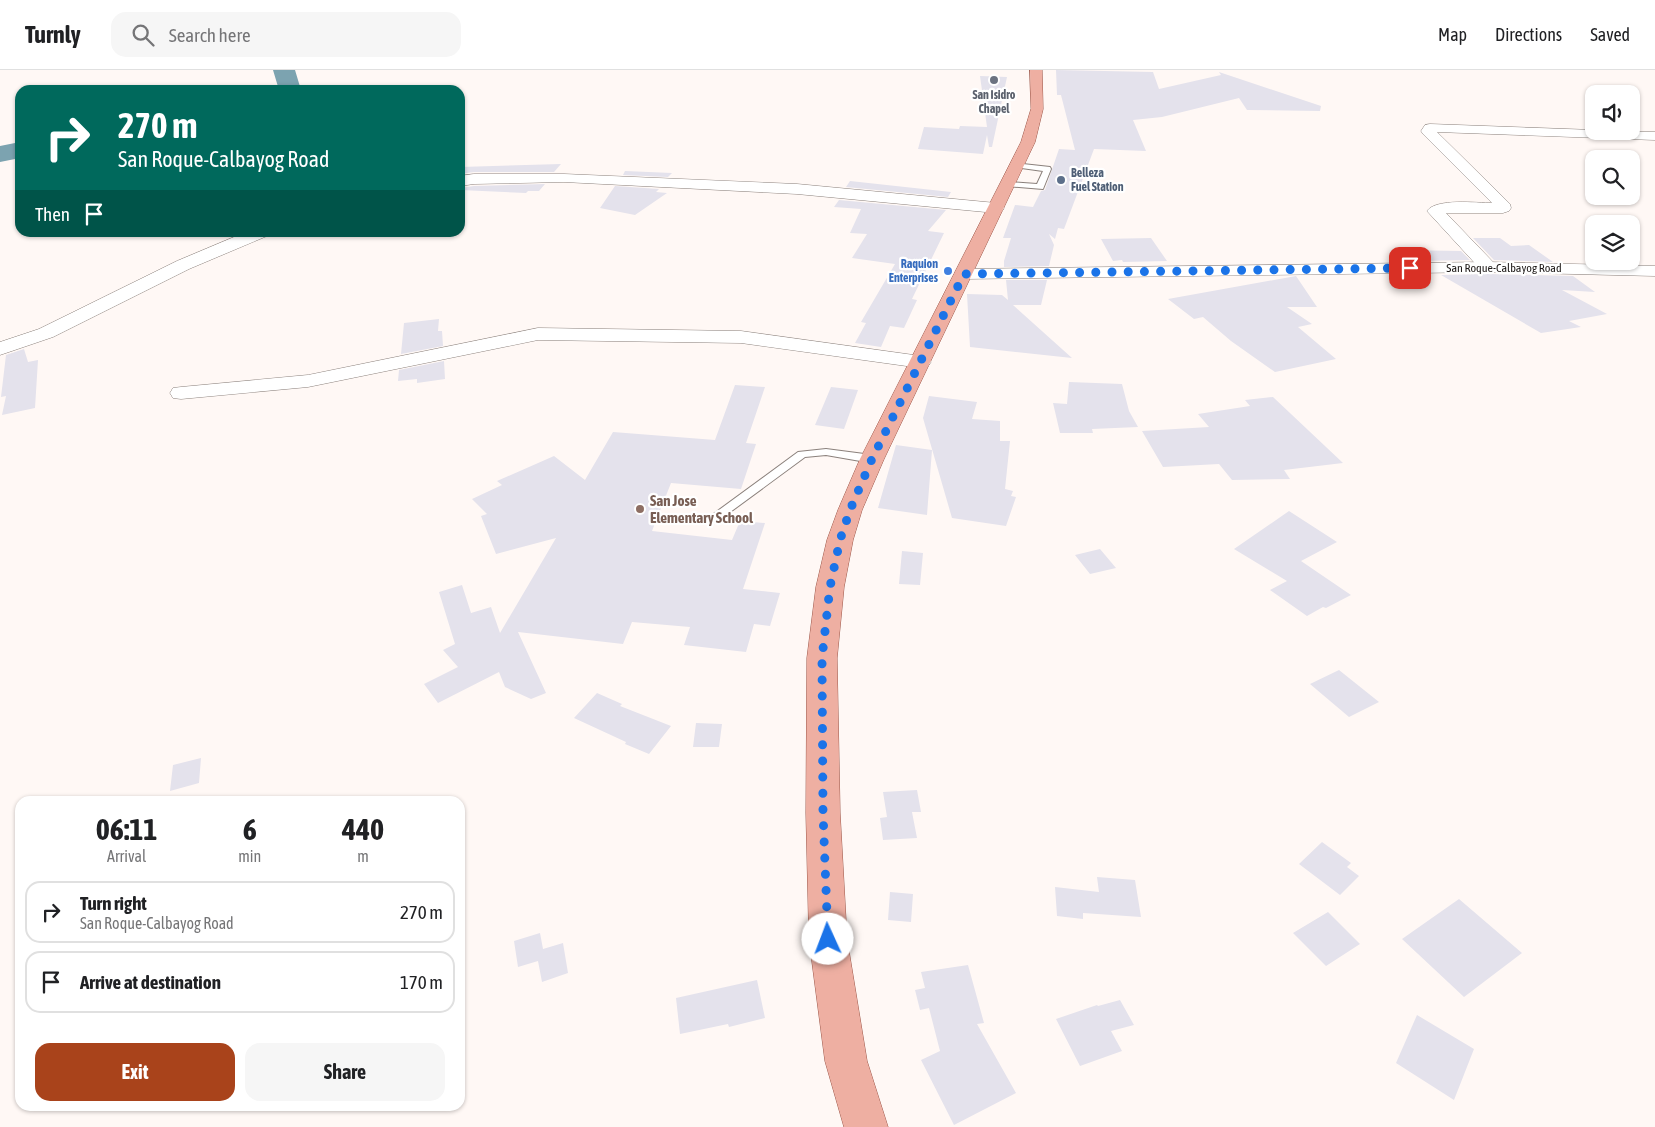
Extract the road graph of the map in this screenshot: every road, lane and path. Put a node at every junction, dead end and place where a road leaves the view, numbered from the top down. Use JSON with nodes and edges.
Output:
{"nodes":[{"id":1,"x":1036,"y":70,"type":"edge"},
{"id":2,"x":1655,"y":136,"type":"edge"},
{"id":3,"x":465,"y":180,"type":"edge"},
{"id":4,"x":996,"y":208,"type":"junction"},
{"id":5,"x":249,"y":237,"type":"edge"},
{"id":6,"x":1488,"y":267,"type":"junction"},
{"id":7,"x":1655,"y":271,"type":"edge"},
{"id":8,"x":964,"y":274,"type":"junction"},
{"id":9,"x":0,"y":349,"type":"edge"},
{"id":10,"x":921,"y":362,"type":"junction"},
{"id":11,"x":181,"y":393,"type":"dead end"},
{"id":12,"x":872,"y":459,"type":"junction"},
{"id":13,"x":714,"y":518,"type":"dead end"},
{"id":14,"x":866,"y":1127,"type":"edge"}],
"edges":[{"from":1,"to":4,"type":"main road"},
{"from":2,"to":6,"type":"street"},
{"from":3,"to":4,"type":"street"},
{"from":4,"to":8,"type":"main road"},
{"from":5,"to":9,"type":"street"},
{"from":6,"to":7,"type":"street","name":"San Roque-Calbayog Road"},
{"from":6,"to":8,"type":"street","name":"San Roque-Calbayog Road"},
{"from":8,"to":10,"type":"main road"},
{"from":10,"to":11,"type":"street"},
{"from":10,"to":12,"type":"main road"},
{"from":12,"to":13,"type":"lane"},
{"from":12,"to":14,"type":"main road"}]}
